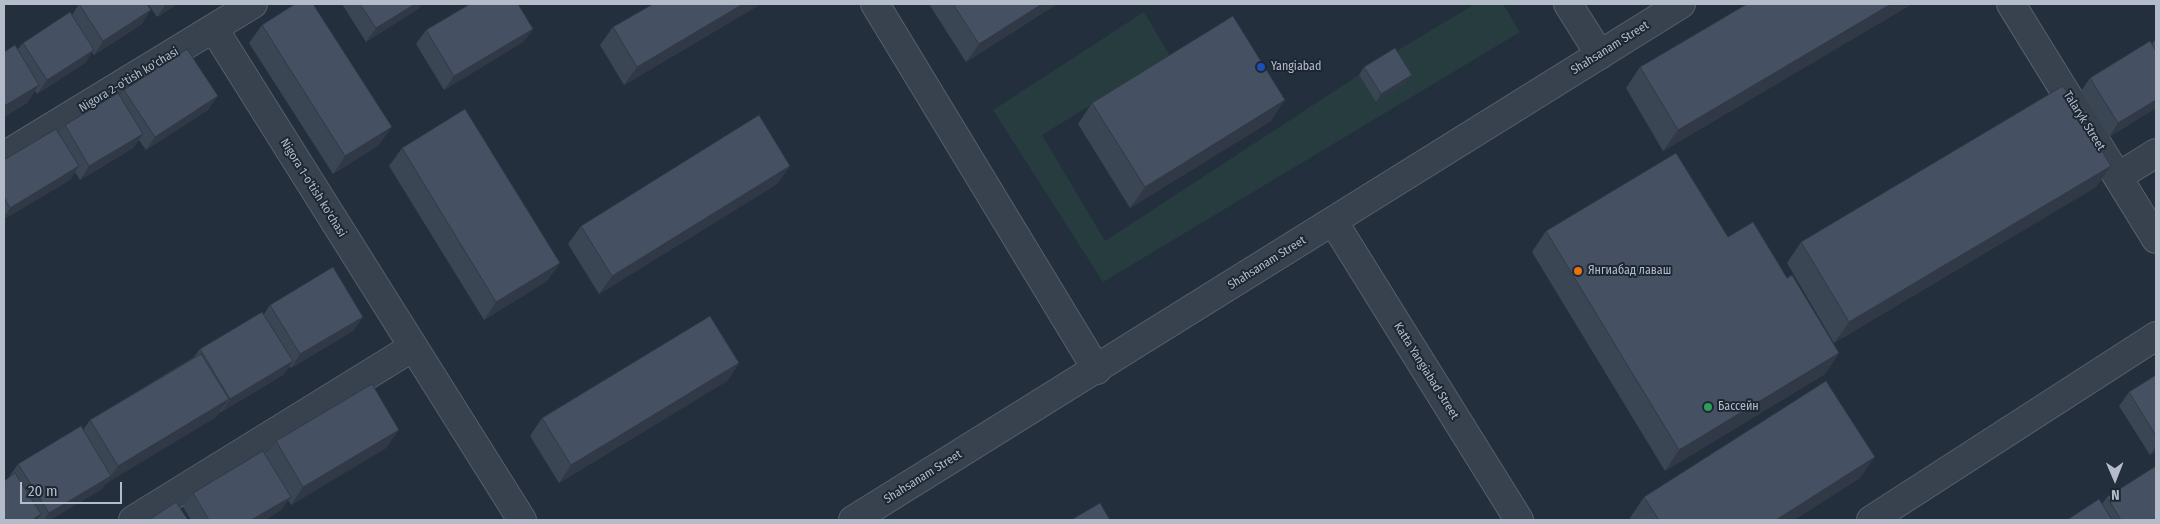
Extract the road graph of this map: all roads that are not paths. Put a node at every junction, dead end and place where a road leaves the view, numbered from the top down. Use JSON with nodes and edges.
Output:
{"nodes":[{"id":1,"x":253,"y":4,"type":"edge"},
{"id":2,"x":875,"y":4,"type":"edge"},
{"id":3,"x":1568,"y":4,"type":"edge"},
{"id":4,"x":1681,"y":4,"type":"edge"},
{"id":5,"x":2011,"y":4,"type":"edge"},
{"id":6,"x":214,"y":29,"type":"junction"},
{"id":7,"x":1600,"y":54,"type":"junction"},
{"id":8,"x":2156,"y":153,"type":"edge"},
{"id":9,"x":4,"y":156,"type":"edge"},
{"id":10,"x":2118,"y":176,"type":"junction"},
{"id":11,"x":1333,"y":221,"type":"junction"},
{"id":12,"x":2156,"y":239,"type":"edge"},
{"id":13,"x":2156,"y":336,"type":"edge"},
{"id":14,"x":413,"y":347,"type":"junction"},
{"id":15,"x":1097,"y":370,"type":"junction"},
{"id":16,"x":133,"y":520,"type":"edge"},
{"id":17,"x":522,"y":520,"type":"edge"},
{"id":18,"x":853,"y":520,"type":"edge"},
{"id":19,"x":1519,"y":520,"type":"edge"},
{"id":20,"x":1871,"y":520,"type":"edge"}],
"edges":[{"from":1,"to":6,"type":"street","name":"Nigora 2-o'tish ko'chasi"},
{"from":2,"to":15,"type":"street"},
{"from":3,"to":7,"type":"street"},
{"from":4,"to":7,"type":"street","name":"Shahsanam Street"},
{"from":5,"to":10,"type":"street","name":"Talaryk Street"},
{"from":6,"to":9,"type":"street","name":"Nigora 2-o'tish ko'chasi"},
{"from":6,"to":14,"type":"street","name":"Nigora 1-o'tish ko'chasi"},
{"from":7,"to":11,"type":"street","name":"Shahsanam Street"},
{"from":8,"to":10,"type":"street"},
{"from":10,"to":12,"type":"street","name":"Talaryk Street"},
{"from":11,"to":15,"type":"street","name":"Shahsanam Street"},
{"from":11,"to":19,"type":"street","name":"Katta Yangiabad Street"},
{"from":13,"to":20,"type":"street"},
{"from":14,"to":16,"type":"street"},
{"from":14,"to":17,"type":"street","name":"Nigora 1-o'tish ko'chasi"},
{"from":15,"to":18,"type":"street","name":"Shahsanam Street"}]}
